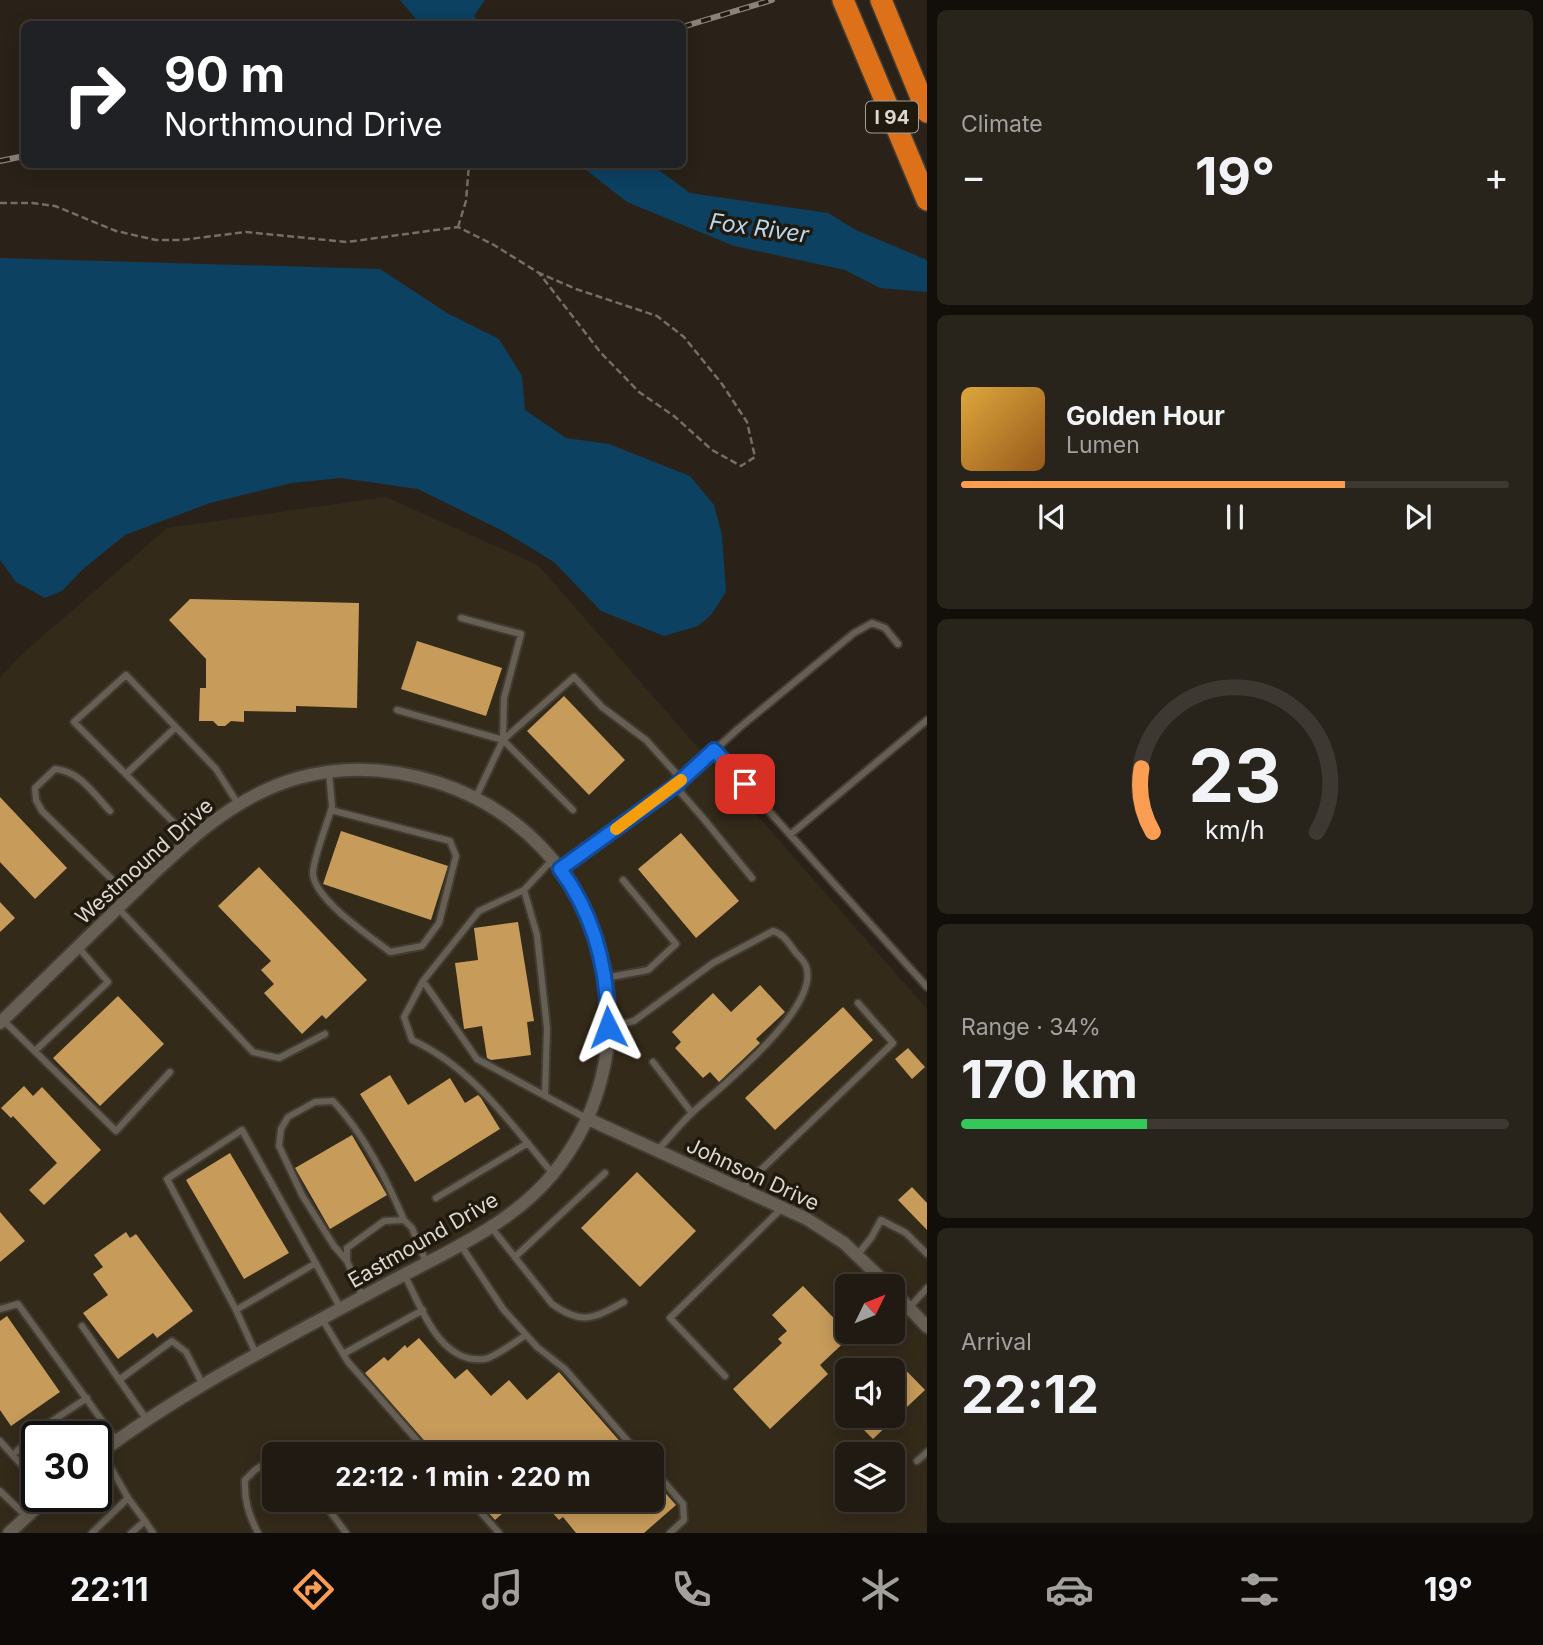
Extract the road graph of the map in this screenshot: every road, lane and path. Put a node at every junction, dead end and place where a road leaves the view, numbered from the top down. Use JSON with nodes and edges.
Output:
{"nodes":[{"id":1,"x":842,"y":0,"type":"edge"},
{"id":2,"x":881,"y":0,"type":"edge"},
{"id":3,"x":927,"y":112,"type":"edge"},
{"id":4,"x":469,"y":168,"type":"edge"},
{"id":5,"x":927,"y":200,"type":"edge"},
{"id":6,"x":0,"y":203,"type":"edge"},
{"id":7,"x":458,"y":227,"type":"junction"},
{"id":8,"x":539,"y":273,"type":"junction"},
{"id":9,"x":461,"y":618,"type":"dead end"},
{"id":10,"x":898,"y":644,"type":"dead end"},
{"id":11,"x":397,"y":710,"type":"dead end"},
{"id":12,"x":927,"y":720,"type":"edge"},
{"id":13,"x":176,"y":727,"type":"junction"},
{"id":14,"x":503,"y":740,"type":"junction"},
{"id":15,"x":714,"y":750,"type":"junction"},
{"id":16,"x":329,"y":772,"type":"junction"},
{"id":17,"x":126,"y":774,"type":"junction"},
{"id":18,"x":678,"y":783,"type":"junction"},
{"id":19,"x":477,"y":797,"type":"junction"},
{"id":20,"x":238,"y":804,"type":"junction"},
{"id":21,"x":110,"y":810,"type":"dead end"},
{"id":22,"x":331,"y":810,"type":"junction"},
{"id":23,"x":573,"y":810,"type":"dead end"},
{"id":24,"x":791,"y":834,"type":"junction"},
{"id":25,"x":191,"y":840,"type":"junction"},
{"id":26,"x":556,"y":864,"type":"junction"},
{"id":27,"x":751,"y":878,"type":"dead end"},
{"id":28,"x":623,"y":880,"type":"dead end"},
{"id":29,"x":524,"y":890,"type":"junction"},
{"id":30,"x":130,"y":897,"type":"junction"},
{"id":31,"x":118,"y":908,"type":"junction"},
{"id":32,"x":78,"y":947,"type":"junction"},
{"id":33,"x":605,"y":978,"type":"junction"},
{"id":34,"x":424,"y":981,"type":"junction"},
{"id":35,"x":927,"y":987,"type":"edge"},
{"id":36,"x":858,"y":1003,"type":"dead end"},
{"id":37,"x":2,"y":1021,"type":"edge"},
{"id":38,"x":608,"y":1027,"type":"junction"},
{"id":39,"x":325,"y":1034,"type":"dead end"},
{"id":40,"x":35,"y":1051,"type":"junction"},
{"id":41,"x":653,"y":1062,"type":"dead end"},
{"id":42,"x":170,"y":1073,"type":"dead end"},
{"id":43,"x":545,"y":1096,"type":"junction"},
{"id":44,"x":692,"y":1113,"type":"junction"},
{"id":45,"x":586,"y":1118,"type":"junction"},
{"id":46,"x":528,"y":1143,"type":"junction"},
{"id":47,"x":657,"y":1151,"type":"junction"},
{"id":48,"x":605,"y":1173,"type":"dead end"},
{"id":49,"x":553,"y":1174,"type":"junction"},
{"id":50,"x":741,"y":1189,"type":"junction"},
{"id":51,"x":436,"y":1198,"type":"dead end"},
{"id":52,"x":782,"y":1208,"type":"junction"},
{"id":53,"x":404,"y":1220,"type":"junction"},
{"id":54,"x":491,"y":1227,"type":"junction"},
{"id":55,"x":460,"y":1244,"type":"junction"},
{"id":56,"x":858,"y":1254,"type":"junction"},
{"id":57,"x":927,"y":1254,"type":"edge"},
{"id":58,"x":515,"y":1257,"type":"junction"},
{"id":59,"x":346,"y":1261,"type":"junction"},
{"id":60,"x":426,"y":1262,"type":"junction"},
{"id":61,"x":316,"y":1263,"type":"junction"},
{"id":62,"x":404,"y":1274,"type":"junction"},
{"id":63,"x":877,"y":1274,"type":"edge"},
{"id":64,"x":927,"y":1288,"type":"edge"},
{"id":65,"x":363,"y":1297,"type":"junction"},
{"id":66,"x":624,"y":1302,"type":"dead end"},
{"id":67,"x":905,"y":1304,"type":"edge"},
{"id":68,"x":909,"y":1308,"type":"junction"},
{"id":69,"x":0,"y":1309,"type":"edge"},
{"id":70,"x":341,"y":1309,"type":"junction"},
{"id":71,"x":236,"y":1310,"type":"junction"},
{"id":72,"x":423,"y":1310,"type":"junction"},
{"id":73,"x":322,"y":1319,"type":"junction"},
{"id":74,"x":82,"y":1326,"type":"dead end"},
{"id":75,"x":927,"y":1327,"type":"edge"},
{"id":76,"x":526,"y":1335,"type":"junction"},
{"id":77,"x":343,"y":1354,"type":"junction"},
{"id":78,"x":257,"y":1355,"type":"junction"},
{"id":79,"x":725,"y":1376,"type":"dead end"},
{"id":80,"x":119,"y":1380,"type":"junction"},
{"id":81,"x":204,"y":1385,"type":"junction"},
{"id":82,"x":88,"y":1398,"type":"junction"},
{"id":83,"x":147,"y":1420,"type":"junction"},
{"id":84,"x":0,"y":1441,"type":"edge"},
{"id":85,"x":117,"y":1441,"type":"junction"},
{"id":86,"x":419,"y":1442,"type":"edge"},
{"id":87,"x":629,"y":1442,"type":"edge"},
{"id":88,"x":112,"y":1445,"type":"edge"},
{"id":89,"x":927,"y":1452,"type":"edge"},
{"id":90,"x":13,"y":1455,"type":"junction"},
{"id":91,"x":917,"y":1461,"type":"dead end"},
{"id":92,"x":21,"y":1464,"type":"edge"},
{"id":93,"x":262,"y":1465,"type":"edge"},
{"id":94,"x":112,"y":1474,"type":"edge"},
{"id":95,"x":664,"y":1482,"type":"edge"},
{"id":96,"x":0,"y":1491,"type":"edge"},
{"id":97,"x":128,"y":1498,"type":"junction"},
{"id":98,"x":32,"y":1512,"type":"edge"},
{"id":99,"x":330,"y":1512,"type":"edge"},
{"id":100,"x":481,"y":1512,"type":"edge"},
{"id":101,"x":27,"y":1517,"type":"junction"},
{"id":102,"x":145,"y":1521,"type":"junction"},
{"id":103,"x":9,"y":1533,"type":"edge"},
{"id":104,"x":92,"y":1533,"type":"edge"},
{"id":105,"x":131,"y":1533,"type":"edge"},
{"id":106,"x":153,"y":1533,"type":"edge"},
{"id":107,"x":258,"y":1533,"type":"edge"},
{"id":108,"x":346,"y":1533,"type":"edge"},
{"id":109,"x":499,"y":1533,"type":"edge"},
{"id":110,"x":670,"y":1533,"type":"edge"}],
"edges":[{"from":1,"to":5,"type":"highway","number":"I 94"},
{"from":2,"to":3,"type":"highway","number":"I 94"},
{"from":4,"to":7,"type":"path"},
{"from":6,"to":7,"type":"path"},
{"from":7,"to":8,"type":"path"},
{"from":8,"to":8,"type":"path"},
{"from":9,"to":14,"type":"lane"},
{"from":10,"to":15,"type":"lane"},
{"from":11,"to":14,"type":"lane"},
{"from":12,"to":24,"type":"lane"},
{"from":13,"to":17,"type":"lane"},
{"from":13,"to":17,"type":"lane"},
{"from":13,"to":20,"type":"lane"},
{"from":14,"to":18,"type":"lane"},
{"from":14,"to":19,"type":"lane"},
{"from":14,"to":23,"type":"lane"},
{"from":15,"to":18,"type":"lane"},
{"from":15,"to":24,"type":"lane"},
{"from":16,"to":19,"type":"street","name":"Westmound Drive"},
{"from":16,"to":20,"type":"street","name":"Westmound Drive"},
{"from":16,"to":22,"type":"lane"},
{"from":17,"to":25,"type":"lane"},
{"from":18,"to":26,"type":"street"},
{"from":18,"to":27,"type":"lane"},
{"from":19,"to":26,"type":"street","name":"Westmound Drive"},
{"from":20,"to":25,"type":"street","name":"Westmound Drive"},
{"from":21,"to":30,"type":"lane"},
{"from":22,"to":22,"type":"lane"},
{"from":24,"to":35,"type":"lane"},
{"from":25,"to":30,"type":"street","name":"Westmound Drive"},
{"from":26,"to":29,"type":"lane"},
{"from":26,"to":33,"type":"street","name":"Eastmound Drive"},
{"from":28,"to":33,"type":"lane"},
{"from":29,"to":34,"type":"lane"},
{"from":29,"to":43,"type":"lane"},
{"from":30,"to":31,"type":"street","name":"Westmound Drive"},
{"from":31,"to":32,"type":"street","name":"Westmound Drive"},
{"from":31,"to":39,"type":"lane"},
{"from":32,"to":37,"type":"street","name":"Westmound Drive"},
{"from":32,"to":40,"type":"lane"},
{"from":33,"to":38,"type":"street","name":"Eastmound Drive"},
{"from":34,"to":43,"type":"lane"},
{"from":34,"to":46,"type":"lane"},
{"from":36,"to":50,"type":"lane"},
{"from":37,"to":40,"type":"lane"},
{"from":38,"to":44,"type":"lane"},
{"from":38,"to":45,"type":"street","name":"Eastmound Drive"},
{"from":40,"to":42,"type":"lane"},
{"from":41,"to":44,"type":"lane"},
{"from":43,"to":45,"type":"lane"},
{"from":44,"to":47,"type":"lane"},
{"from":45,"to":47,"type":"street","name":"Johnson Drive"},
{"from":45,"to":49,"type":"street","name":"Eastmound Drive"},
{"from":46,"to":49,"type":"lane"},
{"from":46,"to":51,"type":"lane"},
{"from":47,"to":50,"type":"street","name":"Johnson Drive"},
{"from":48,"to":58,"type":"lane"},
{"from":49,"to":54,"type":"street","name":"Eastmound Drive"},
{"from":50,"to":52,"type":"street","name":"Johnson Drive"},
{"from":52,"to":56,"type":"street","name":"Johnson Drive"},
{"from":52,"to":79,"type":"lane"},
{"from":53,"to":59,"type":"lane"},
{"from":53,"to":59,"type":"lane"},
{"from":53,"to":60,"type":"lane"},
{"from":54,"to":55,"type":"street","name":"Eastmound Drive"},
{"from":54,"to":58,"type":"lane"},
{"from":55,"to":60,"type":"street","name":"Eastmound Drive"},
{"from":55,"to":76,"type":"lane"},
{"from":56,"to":57,"type":"lane"},
{"from":56,"to":63,"type":"street","name":"Johnson Drive"},
{"from":58,"to":66,"type":"lane"},
{"from":59,"to":65,"type":"lane"},
{"from":60,"to":62,"type":"street","name":"Eastmound Drive"},
{"from":61,"to":70,"type":"lane"},
{"from":61,"to":71,"type":"lane"},
{"from":61,"to":71,"type":"lane"},
{"from":62,"to":65,"type":"street","name":"Eastmound Drive"},
{"from":62,"to":72,"type":"lane"},
{"from":64,"to":68,"type":"lane"},
{"from":65,"to":70,"type":"street","name":"Eastmound Drive"},
{"from":67,"to":68,"type":"street","name":"Johnson Drive"},
{"from":68,"to":75,"type":"street","name":"Johnson Drive"},
{"from":69,"to":82,"type":"lane"},
{"from":70,"to":73,"type":"street","name":"Eastmound Drive"},
{"from":71,"to":78,"type":"lane"},
{"from":72,"to":76,"type":"lane"},
{"from":72,"to":77,"type":"lane"},
{"from":73,"to":77,"type":"lane"},
{"from":73,"to":78,"type":"street","name":"Eastmound Drive"},
{"from":74,"to":80,"type":"lane"},
{"from":76,"to":87,"type":"lane"},
{"from":77,"to":86,"type":"lane"},
{"from":78,"to":81,"type":"street","name":"Eastmound Drive"},
{"from":80,"to":81,"type":"lane"},
{"from":80,"to":83,"type":"lane"},
{"from":81,"to":83,"type":"street","name":"Eastmound Drive"},
{"from":82,"to":85,"type":"lane"},
{"from":82,"to":90,"type":"lane"},
{"from":83,"to":85,"type":"street","name":"Eastmound Drive"},
{"from":84,"to":90,"type":"lane"},
{"from":85,"to":88,"type":"street","name":"Eastmound Drive"},
{"from":89,"to":91,"type":"lane"},
{"from":90,"to":92,"type":"lane"},
{"from":93,"to":107,"type":"lane"},
{"from":94,"to":97,"type":"lane"},
{"from":95,"to":110,"type":"lane"},
{"from":96,"to":101,"type":"lane"},
{"from":97,"to":102,"type":"lane"},
{"from":97,"to":104,"type":"lane"},
{"from":98,"to":101,"type":"street"},
{"from":99,"to":108,"type":"lane"},
{"from":100,"to":109,"type":"lane"},
{"from":101,"to":103,"type":"street"},
{"from":102,"to":105,"type":"lane"},
{"from":102,"to":106,"type":"lane"}]}
